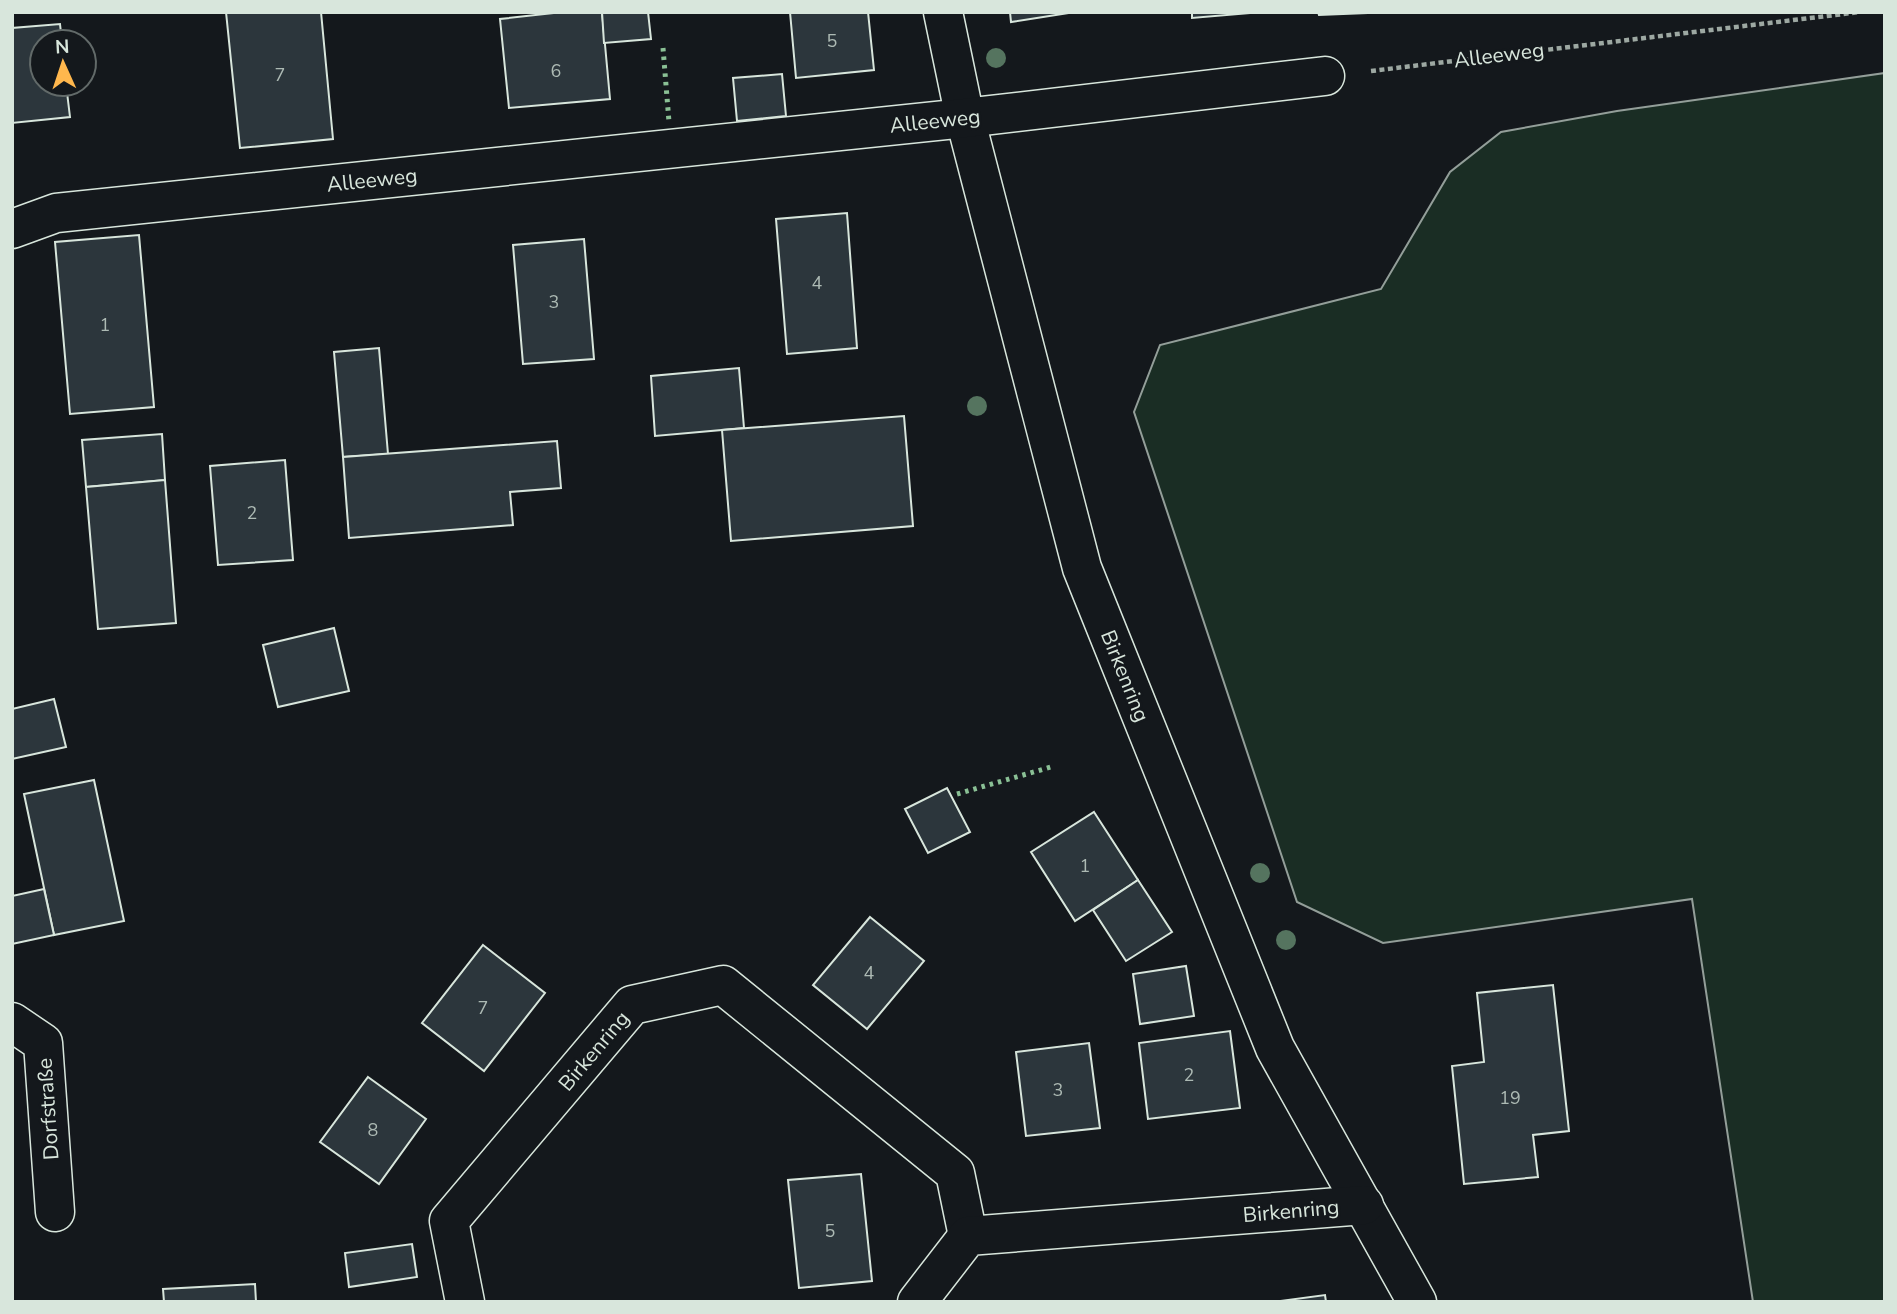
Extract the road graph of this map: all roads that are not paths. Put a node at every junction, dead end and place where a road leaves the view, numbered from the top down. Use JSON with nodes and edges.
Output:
{"nodes":[{"id":1,"x":943,"y":12,"type":"edge"},
{"id":2,"x":1325,"y":76,"type":"road end"},
{"id":3,"x":965,"y":118,"type":"junction"},
{"id":4,"x":12,"y":229,"type":"edge"},
{"id":5,"x":12,"y":1022,"type":"edge"},
{"id":6,"x":1364,"y":1205,"type":"junction"},
{"id":7,"x":55,"y":1212,"type":"dead end"},
{"id":8,"x":968,"y":1236,"type":"junction"},
{"id":9,"x":464,"y":1302,"type":"edge"},
{"id":10,"x":917,"y":1302,"type":"edge"},
{"id":11,"x":1417,"y":1302,"type":"edge"}],
"edges":[{"from":1,"to":3,"type":"street","name":"Birkenring"},
{"from":2,"to":3,"type":"street","name":"Alleeweg"},
{"from":3,"to":4,"type":"street","name":"Alleeweg"},
{"from":3,"to":6,"type":"street","name":"Birkenring"},
{"from":5,"to":7,"type":"street","name":"Dorfstraße"},
{"from":6,"to":8,"type":"street","name":"Birkenring"},
{"from":6,"to":11,"type":"street","name":"Birkenring"},
{"from":8,"to":9,"type":"street","name":"Birkenring"},
{"from":8,"to":10,"type":"street"}]}
